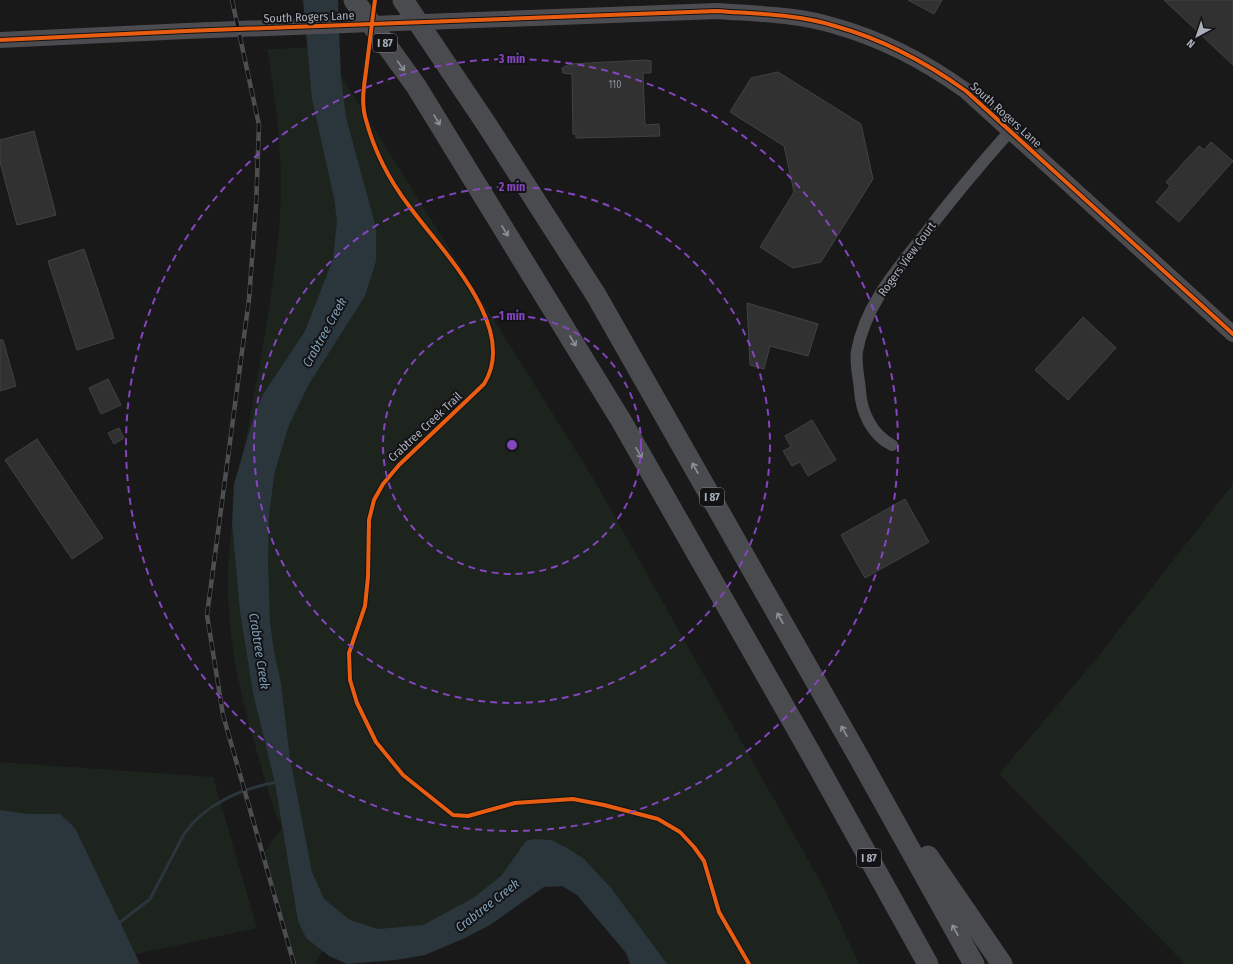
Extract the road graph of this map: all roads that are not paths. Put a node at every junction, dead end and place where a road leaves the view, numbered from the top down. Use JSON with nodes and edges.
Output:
{"nodes":[{"id":1,"x":354,"y":0,"type":"edge"},
{"id":2,"x":403,"y":0,"type":"edge"},
{"id":3,"x":0,"y":40,"type":"edge"},
{"id":4,"x":1010,"y":131,"type":"junction"},
{"id":5,"x":1233,"y":334,"type":"edge"},
{"id":6,"x":892,"y":445,"type":"dead end"},
{"id":7,"x":810,"y":752,"type":"junction"},
{"id":8,"x":857,"y":754,"type":"junction"},
{"id":9,"x":912,"y":964,"type":"edge"},
{"id":10,"x":928,"y":964,"type":"edge"},
{"id":11,"x":974,"y":964,"type":"edge"},
{"id":12,"x":1002,"y":964,"type":"edge"}],
"edges":[{"from":1,"to":7,"type":"highway","number":"I 87","one_way":true},
{"from":8,"to":2,"type":"highway","number":"I 87","one_way":true},
{"from":3,"to":4,"type":"street","name":"South Rogers Lane"},
{"from":4,"to":5,"type":"street","name":"South Rogers Lane"},
{"from":4,"to":6,"type":"street","name":"Rogers View Court"},
{"from":7,"to":9,"type":"highway"},
{"from":7,"to":10,"type":"highway","number":"I 87"},
{"from":11,"to":8,"type":"highway","number":"I 87","one_way":true},
{"from":8,"to":12,"type":"highway"}]}
